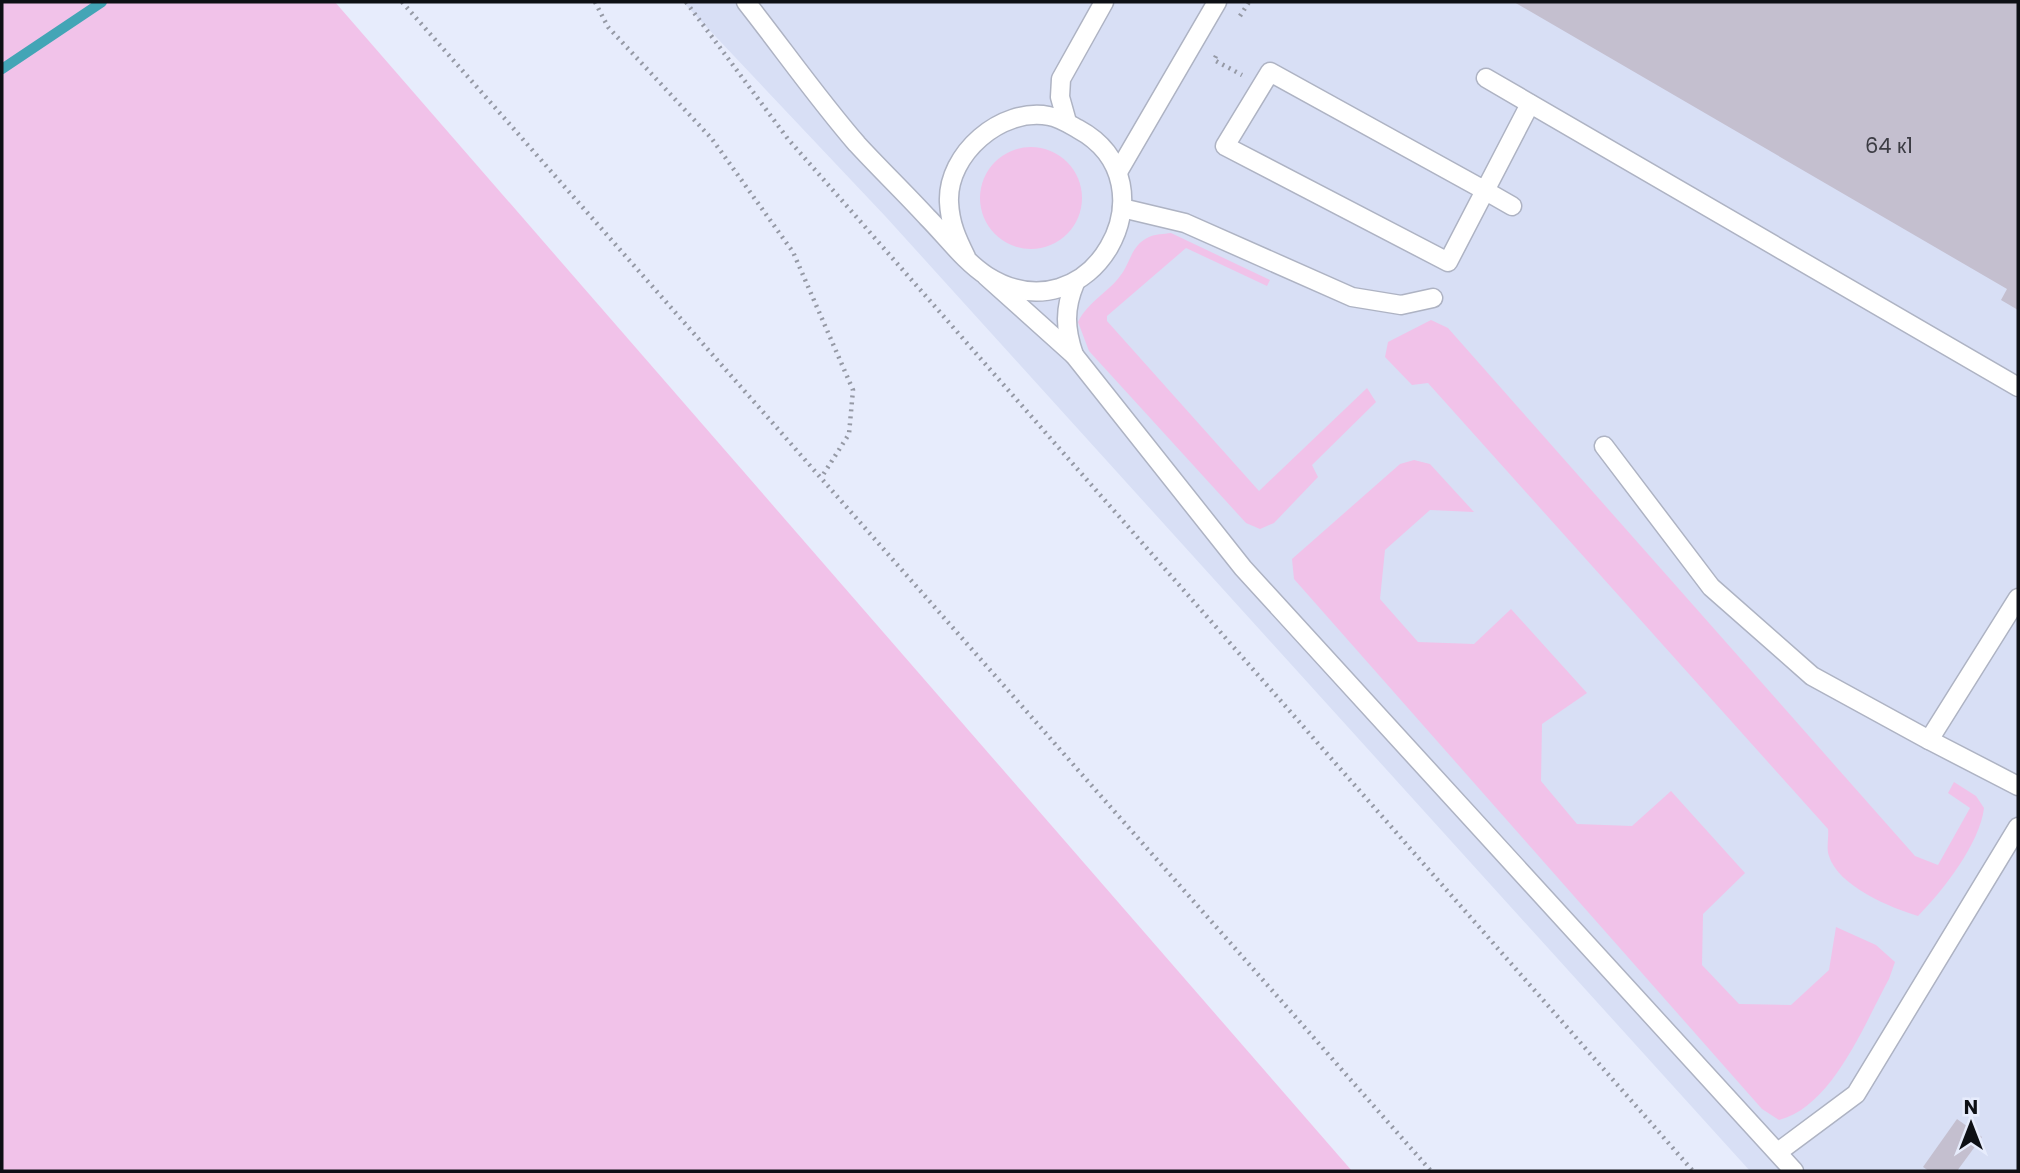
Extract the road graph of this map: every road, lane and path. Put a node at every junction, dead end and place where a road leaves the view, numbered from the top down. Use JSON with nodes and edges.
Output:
{"nodes":[{"id":1,"x":402,"y":2,"type":"edge"},
{"id":2,"x":595,"y":2,"type":"edge"},
{"id":3,"x":686,"y":2,"type":"edge"},
{"id":4,"x":746,"y":2,"type":"edge"},
{"id":5,"x":1104,"y":2,"type":"edge"},
{"id":6,"x":1217,"y":2,"type":"edge"},
{"id":7,"x":1249,"y":2,"type":"edge"},
{"id":8,"x":1235,"y":25,"type":"dead end"},
{"id":9,"x":1221,"y":48,"type":"dead end"},
{"id":10,"x":1486,"y":78,"type":"dead end"},
{"id":11,"x":1262,"y":86,"type":"junction"},
{"id":12,"x":1530,"y":104,"type":"junction"},
{"id":13,"x":1067,"y":122,"type":"junction"},
{"id":14,"x":1118,"y":172,"type":"junction"},
{"id":15,"x":1484,"y":190,"type":"junction"},
{"id":16,"x":1512,"y":206,"type":"dead end"},
{"id":17,"x":1122,"y":208,"type":"junction"},
{"id":18,"x":966,"y":257,"type":"junction"},
{"id":19,"x":986,"y":276,"type":"junction"},
{"id":20,"x":1075,"y":283,"type":"junction"},
{"id":21,"x":1433,"y":298,"type":"dead end"},
{"id":22,"x":1073,"y":355,"type":"junction"},
{"id":23,"x":2018,"y":387,"type":"edge"},
{"id":24,"x":1604,"y":446,"type":"dead end"},
{"id":25,"x":821,"y":478,"type":"junction"},
{"id":26,"x":2018,"y":598,"type":"edge"},
{"id":27,"x":1929,"y":740,"type":"junction"},
{"id":28,"x":2018,"y":786,"type":"edge"},
{"id":29,"x":2018,"y":827,"type":"edge"},
{"id":30,"x":1778,"y":1152,"type":"junction"},
{"id":31,"x":1432,"y":1171,"type":"edge"},
{"id":32,"x":1693,"y":1171,"type":"edge"},
{"id":33,"x":1794,"y":1171,"type":"edge"}],
"edges":[{"from":1,"to":25,"type":"path"},
{"from":2,"to":25,"type":"path"},
{"from":3,"to":32,"type":"path"},
{"from":4,"to":18,"type":"lane"},
{"from":5,"to":13,"type":"lane"},
{"from":6,"to":14,"type":"lane"},
{"from":7,"to":8,"type":"path"},
{"from":9,"to":11,"type":"path"},
{"from":10,"to":12,"type":"lane"},
{"from":11,"to":15,"type":"lane"},
{"from":11,"to":15,"type":"lane"},
{"from":12,"to":15,"type":"lane"},
{"from":12,"to":23,"type":"lane"},
{"from":13,"to":14,"type":"lane"},
{"from":13,"to":18,"type":"lane"},
{"from":14,"to":17,"type":"lane"},
{"from":15,"to":16,"type":"lane"},
{"from":17,"to":20,"type":"lane"},
{"from":17,"to":21,"type":"lane"},
{"from":18,"to":19,"type":"lane"},
{"from":19,"to":20,"type":"lane"},
{"from":19,"to":22,"type":"lane"},
{"from":20,"to":22,"type":"lane"},
{"from":22,"to":30,"type":"lane"},
{"from":24,"to":27,"type":"lane"},
{"from":25,"to":31,"type":"path"},
{"from":26,"to":27,"type":"lane"},
{"from":27,"to":28,"type":"lane"},
{"from":29,"to":30,"type":"lane"},
{"from":30,"to":33,"type":"lane"}]}
